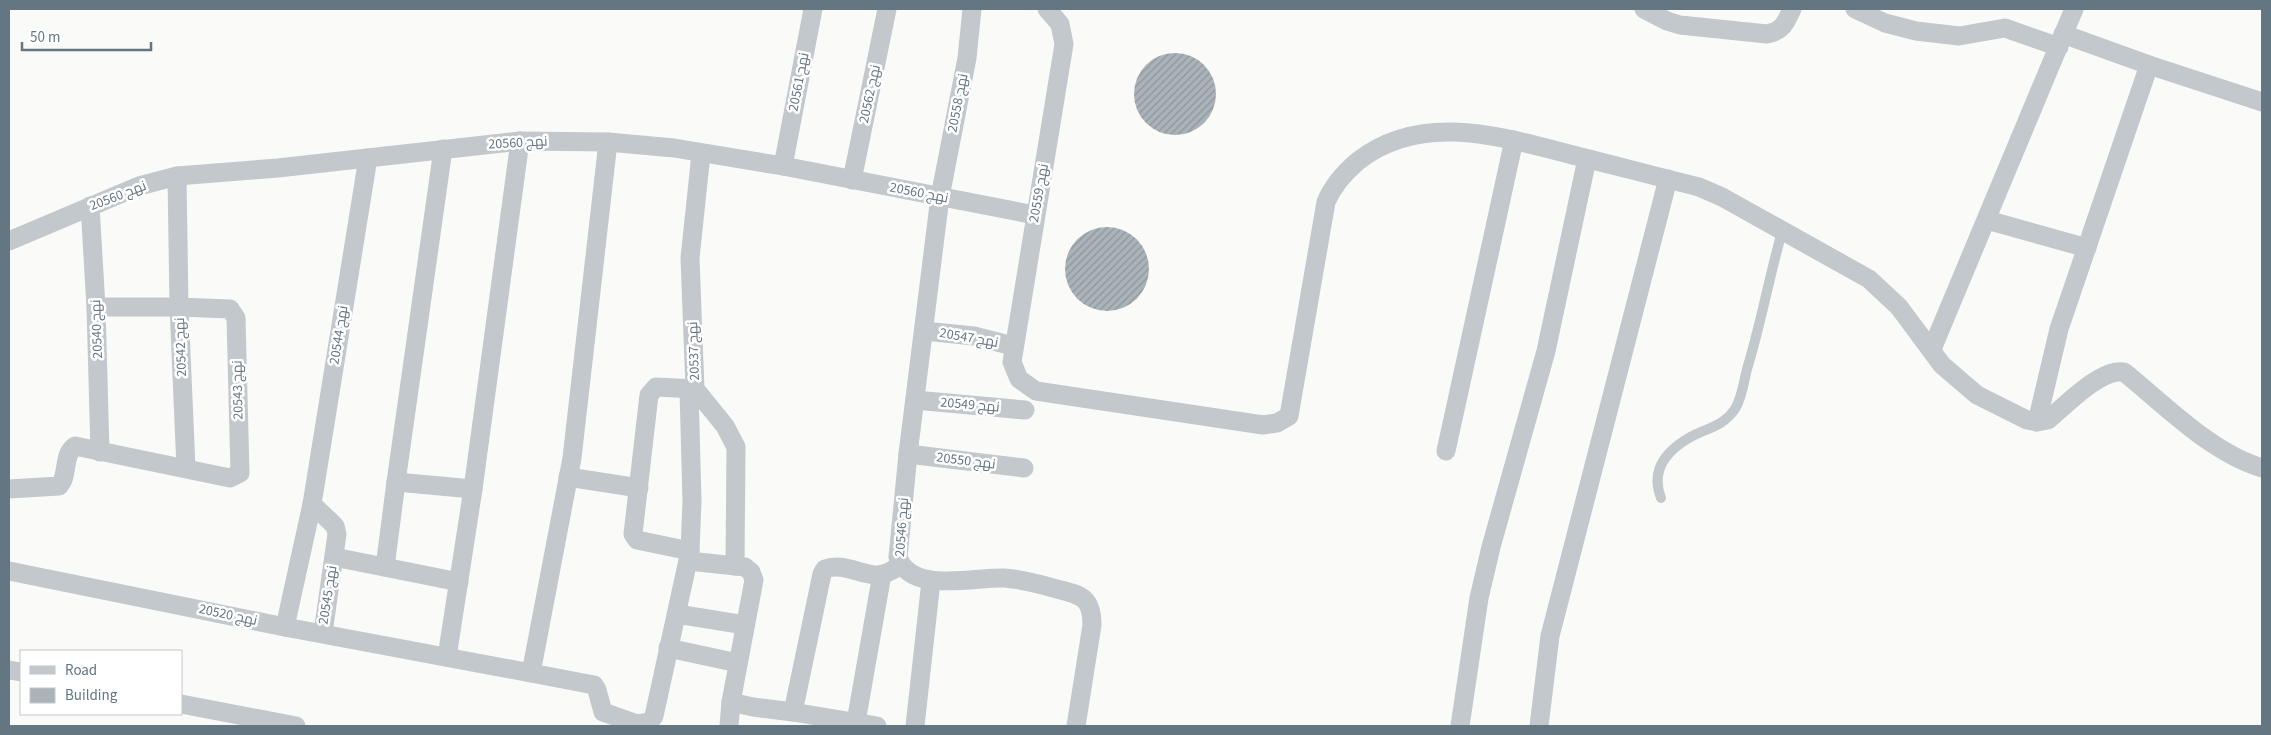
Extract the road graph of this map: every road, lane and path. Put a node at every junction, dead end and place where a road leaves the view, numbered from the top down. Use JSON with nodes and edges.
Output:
{"nodes":[{"id":1,"x":813,"y":9,"type":"edge"},
{"id":2,"x":887,"y":9,"type":"edge"},
{"id":3,"x":972,"y":9,"type":"edge"},
{"id":4,"x":1046,"y":9,"type":"edge"},
{"id":5,"x":1644,"y":9,"type":"edge"},
{"id":6,"x":1792,"y":9,"type":"edge"},
{"id":7,"x":1855,"y":9,"type":"edge"},
{"id":8,"x":2071,"y":10,"type":"edge"},
{"id":9,"x":2061,"y":40,"type":"junction"},
{"id":10,"x":2149,"y":65,"type":"junction"},
{"id":11,"x":2262,"y":102,"type":"edge"},
{"id":12,"x":1514,"y":140,"type":"junction"},
{"id":13,"x":520,"y":141,"type":"junction"},
{"id":14,"x":608,"y":142,"type":"junction"},
{"id":15,"x":443,"y":149,"type":"junction"},
{"id":16,"x":701,"y":154,"type":"junction"},
{"id":17,"x":368,"y":158,"type":"junction"},
{"id":18,"x":1587,"y":159,"type":"junction"},
{"id":19,"x":784,"y":161,"type":"junction"},
{"id":20,"x":177,"y":176,"type":"junction"},
{"id":21,"x":1668,"y":179,"type":"junction"},
{"id":22,"x":852,"y":180,"type":"junction"},
{"id":23,"x":940,"y":197,"type":"junction"},
{"id":24,"x":90,"y":206,"type":"junction"},
{"id":25,"x":1035,"y":215,"type":"junction"},
{"id":26,"x":1986,"y":220,"type":"junction"},
{"id":27,"x":1782,"y":232,"type":"junction"},
{"id":28,"x":9,"y":241,"type":"edge"},
{"id":29,"x":2087,"y":248,"type":"junction"},
{"id":30,"x":96,"y":307,"type":"junction"},
{"id":31,"x":179,"y":307,"type":"junction"},
{"id":32,"x":924,"y":331,"type":"junction"},
{"id":33,"x":1932,"y":349,"type":"junction"},
{"id":34,"x":1012,"y":354,"type":"junction"},
{"id":35,"x":692,"y":389,"type":"junction"},
{"id":36,"x":915,"y":400,"type":"junction"},
{"id":37,"x":1024,"y":410,"type":"dead end"},
{"id":38,"x":2037,"y":422,"type":"junction"},
{"id":39,"x":1446,"y":451,"type":"dead end"},
{"id":40,"x":100,"y":452,"type":"junction"},
{"id":41,"x":908,"y":454,"type":"junction"},
{"id":42,"x":186,"y":468,"type":"junction"},
{"id":43,"x":1024,"y":468,"type":"dead end"},
{"id":44,"x":2262,"y":468,"type":"edge"},
{"id":45,"x":568,"y":477,"type":"junction"},
{"id":46,"x":396,"y":482,"type":"junction"},
{"id":47,"x":639,"y":488,"type":"junction"},
{"id":48,"x":9,"y":489,"type":"edge"},
{"id":49,"x":474,"y":489,"type":"junction"},
{"id":50,"x":1661,"y":498,"type":"dead end"},
{"id":51,"x":315,"y":507,"type":"junction"},
{"id":52,"x":689,"y":556,"type":"junction"},
{"id":53,"x":334,"y":558,"type":"junction"},
{"id":54,"x":735,"y":566,"type":"junction"},
{"id":55,"x":900,"y":566,"type":"junction"},
{"id":56,"x":385,"y":568,"type":"junction"},
{"id":57,"x":9,"y":571,"type":"edge"},
{"id":58,"x":882,"y":574,"type":"junction"},
{"id":59,"x":931,"y":581,"type":"junction"},
{"id":60,"x":459,"y":582,"type":"junction"},
{"id":61,"x":677,"y":614,"type":"junction"},
{"id":62,"x":745,"y":625,"type":"junction"},
{"id":63,"x":285,"y":627,"type":"junction"},
{"id":64,"x":322,"y":633,"type":"junction"},
{"id":65,"x":668,"y":648,"type":"junction"},
{"id":66,"x":447,"y":658,"type":"junction"},
{"id":67,"x":738,"y":662,"type":"junction"},
{"id":68,"x":531,"y":673,"type":"junction"},
{"id":69,"x":182,"y":704,"type":"edge"},
{"id":70,"x":793,"y":712,"type":"junction"},
{"id":71,"x":730,"y":714,"type":"edge"},
{"id":72,"x":856,"y":722,"type":"junction"},
{"id":73,"x":296,"y":726,"type":"edge"},
{"id":74,"x":876,"y":726,"type":"edge"},
{"id":75,"x":915,"y":726,"type":"edge"},
{"id":76,"x":1076,"y":726,"type":"edge"},
{"id":77,"x":1460,"y":726,"type":"edge"},
{"id":78,"x":1539,"y":726,"type":"edge"}],
"edges":[{"from":1,"to":19,"type":"street","name":"نهج 20561"},
{"from":2,"to":22,"type":"street","name":"نهج 20562"},
{"from":3,"to":23,"type":"street","name":"نهج 20558"},
{"from":4,"to":25,"type":"street","name":"نهج 20559"},
{"from":5,"to":6,"type":"street"},
{"from":7,"to":9,"type":"street"},
{"from":8,"to":9,"type":"street"},
{"from":9,"to":10,"type":"street"},
{"from":9,"to":26,"type":"street"},
{"from":10,"to":11,"type":"street"},
{"from":10,"to":29,"type":"street"},
{"from":12,"to":18,"type":"street"},
{"from":12,"to":34,"type":"street"},
{"from":12,"to":39,"type":"street"},
{"from":13,"to":14,"type":"street","name":"نهج 20560"},
{"from":13,"to":15,"type":"street","name":"نهج 20560"},
{"from":13,"to":49,"type":"street"},
{"from":14,"to":16,"type":"street","name":"نهج 20560"},
{"from":14,"to":45,"type":"street"},
{"from":15,"to":17,"type":"street","name":"نهج 20560"},
{"from":15,"to":46,"type":"street"},
{"from":16,"to":19,"type":"street","name":"نهج 20560"},
{"from":16,"to":35,"type":"street","name":"نهج 20537"},
{"from":17,"to":20,"type":"street","name":"نهج 20560"},
{"from":17,"to":51,"type":"street","name":"نهج 20544"},
{"from":18,"to":21,"type":"street"},
{"from":18,"to":77,"type":"street"},
{"from":19,"to":22,"type":"street","name":"نهج 20560"},
{"from":20,"to":24,"type":"street","name":"نهج 20560"},
{"from":20,"to":31,"type":"street"},
{"from":21,"to":27,"type":"street"},
{"from":21,"to":78,"type":"street"},
{"from":22,"to":23,"type":"street","name":"نهج 20560"},
{"from":23,"to":25,"type":"street","name":"نهج 20560"},
{"from":23,"to":32,"type":"street","name":"نهج 20546"},
{"from":24,"to":28,"type":"street","name":"نهج 20560"},
{"from":24,"to":30,"type":"street","name":"نهج 20540"},
{"from":25,"to":34,"type":"street","name":"نهج 20559"},
{"from":26,"to":29,"type":"street"},
{"from":26,"to":33,"type":"street"},
{"from":27,"to":33,"type":"street"},
{"from":27,"to":50,"type":"lane"},
{"from":29,"to":38,"type":"street"},
{"from":30,"to":31,"type":"street","name":"نهج 20542"},
{"from":30,"to":40,"type":"street","name":"نهج 20540"},
{"from":31,"to":42,"type":"street","name":"نهج 20542"},
{"from":31,"to":42,"type":"street","name":"نهج 20543"},
{"from":32,"to":34,"type":"street","name":"نهج 20547"},
{"from":32,"to":36,"type":"street","name":"نهج 20546"},
{"from":33,"to":38,"type":"street"},
{"from":35,"to":47,"type":"street"},
{"from":35,"to":52,"type":"street"},
{"from":35,"to":54,"type":"street","name":"نهج 20537"},
{"from":36,"to":37,"type":"street","name":"نهج 20549"},
{"from":36,"to":41,"type":"street","name":"نهج 20546"},
{"from":38,"to":44,"type":"street"},
{"from":40,"to":42,"type":"street"},
{"from":40,"to":48,"type":"street"},
{"from":41,"to":43,"type":"street","name":"نهج 20550"},
{"from":41,"to":55,"type":"street","name":"نهج 20546"},
{"from":45,"to":47,"type":"street"},
{"from":45,"to":68,"type":"street"},
{"from":46,"to":49,"type":"street"},
{"from":46,"to":56,"type":"street"},
{"from":47,"to":52,"type":"street"},
{"from":49,"to":60,"type":"street"},
{"from":51,"to":53,"type":"street","name":"نهج 20545"},
{"from":51,"to":63,"type":"street","name":"نهج 20544"},
{"from":52,"to":54,"type":"street"},
{"from":52,"to":61,"type":"street"},
{"from":53,"to":56,"type":"street"},
{"from":53,"to":64,"type":"street","name":"نهج 20545"},
{"from":54,"to":62,"type":"street"},
{"from":55,"to":58,"type":"street"},
{"from":55,"to":59,"type":"street","name":"نهج 20546"},
{"from":56,"to":60,"type":"street"},
{"from":57,"to":63,"type":"street","name":"نهج 20520"},
{"from":58,"to":70,"type":"street"},
{"from":58,"to":72,"type":"street"},
{"from":59,"to":75,"type":"street"},
{"from":59,"to":76,"type":"street","name":"نهج 20546"},
{"from":60,"to":66,"type":"street"},
{"from":61,"to":62,"type":"street"},
{"from":61,"to":65,"type":"street"},
{"from":62,"to":67,"type":"street"},
{"from":63,"to":64,"type":"street","name":"نهج 20520"},
{"from":64,"to":66,"type":"street","name":"نهج 20520"},
{"from":65,"to":67,"type":"street"},
{"from":65,"to":68,"type":"street","name":"نهج 20520"},
{"from":66,"to":68,"type":"street","name":"نهج 20520"},
{"from":67,"to":71,"type":"street"},
{"from":69,"to":73,"type":"street"},
{"from":70,"to":71,"type":"street"},
{"from":70,"to":72,"type":"street"},
{"from":72,"to":74,"type":"street"}]}
